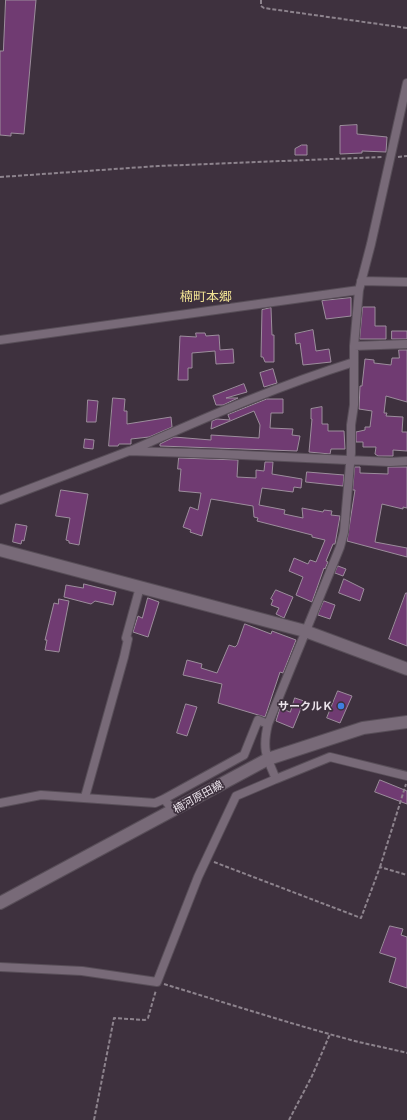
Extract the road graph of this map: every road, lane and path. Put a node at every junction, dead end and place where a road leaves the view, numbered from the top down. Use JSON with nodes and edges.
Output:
{"nodes":[{"id":1,"x":261,"y":0,"type":"edge"},
{"id":2,"x":407,"y":28,"type":"edge"},
{"id":3,"x":407,"y":83,"type":"edge"},
{"id":4,"x":391,"y":157,"type":"junction"},
{"id":5,"x":0,"y":177,"type":"edge"},
{"id":6,"x":361,"y":281,"type":"junction"},
{"id":7,"x":407,"y":282,"type":"edge"},
{"id":8,"x":359,"y":290,"type":"junction"},
{"id":9,"x":0,"y":340,"type":"edge"},
{"id":10,"x":407,"y":344,"type":"edge"},
{"id":11,"x":354,"y":346,"type":"junction"},
{"id":12,"x":354,"y":362,"type":"junction"},
{"id":13,"x":129,"y":451,"type":"junction"},
{"id":14,"x":349,"y":460,"type":"junction"},
{"id":15,"x":407,"y":461,"type":"edge"},
{"id":16,"x":0,"y":500,"type":"edge"},
{"id":17,"x":0,"y":550,"type":"edge"},
{"id":18,"x":140,"y":587,"type":"junction"},
{"id":19,"x":305,"y":630,"type":"junction"},
{"id":20,"x":407,"y":669,"type":"edge"},
{"id":21,"x":407,"y":722,"type":"edge"},
{"id":22,"x":268,"y":724,"type":"junction"},
{"id":23,"x":268,"y":759,"type":"junction"},
{"id":24,"x":407,"y":776,"type":"edge"},
{"id":25,"x":276,"y":779,"type":"junction"},
{"id":26,"x":407,"y":780,"type":"edge"},
{"id":27,"x":85,"y":797,"type":"junction"},
{"id":28,"x":164,"y":799,"type":"junction"},
{"id":29,"x":0,"y":803,"type":"edge"},
{"id":30,"x":173,"y":810,"type":"junction"},
{"id":31,"x":207,"y":860,"type":"junction"},
{"id":32,"x":380,"y":867,"type":"junction"},
{"id":33,"x":407,"y":875,"type":"edge"},
{"id":34,"x":0,"y":903,"type":"edge"},
{"id":35,"x":0,"y":968,"type":"edge"},
{"id":36,"x":158,"y":982,"type":"junction"},
{"id":37,"x":330,"y":1034,"type":"junction"},
{"id":38,"x":407,"y":1053,"type":"edge"},
{"id":39,"x":94,"y":1120,"type":"edge"},
{"id":40,"x":289,"y":1120,"type":"edge"}],
"edges":[{"from":1,"to":2,"type":"path"},
{"from":3,"to":4,"type":"street"},
{"from":4,"to":5,"type":"path"},
{"from":4,"to":6,"type":"street"},
{"from":6,"to":7,"type":"street"},
{"from":6,"to":8,"type":"street"},
{"from":8,"to":9,"type":"street"},
{"from":8,"to":11,"type":"street"},
{"from":10,"to":11,"type":"street"},
{"from":11,"to":12,"type":"street"},
{"from":12,"to":13,"type":"street"},
{"from":12,"to":14,"type":"street"},
{"from":13,"to":14,"type":"street"},
{"from":13,"to":16,"type":"street"},
{"from":14,"to":15,"type":"street"},
{"from":14,"to":19,"type":"street"},
{"from":17,"to":18,"type":"main road"},
{"from":18,"to":19,"type":"main road"},
{"from":18,"to":27,"type":"street"},
{"from":19,"to":20,"type":"main road"},
{"from":19,"to":22,"type":"street"},
{"from":21,"to":23,"type":"main road","name":"楠河原田線"},
{"from":22,"to":23,"type":"street"},
{"from":22,"to":28,"type":"street"},
{"from":23,"to":25,"type":"street"},
{"from":23,"to":30,"type":"main road","name":"楠河原田線"},
{"from":24,"to":25,"type":"street"},
{"from":25,"to":31,"type":"street"},
{"from":26,"to":32,"type":"path"},
{"from":27,"to":28,"type":"street"},
{"from":27,"to":29,"type":"street"},
{"from":28,"to":30,"type":"street"},
{"from":30,"to":34,"type":"main road","name":"楠河原田線"},
{"from":31,"to":32,"type":"path"},
{"from":31,"to":36,"type":"street"},
{"from":32,"to":33,"type":"path"},
{"from":35,"to":36,"type":"street"},
{"from":36,"to":37,"type":"path"},
{"from":36,"to":39,"type":"path"},
{"from":37,"to":38,"type":"path"},
{"from":37,"to":40,"type":"path"}]}
